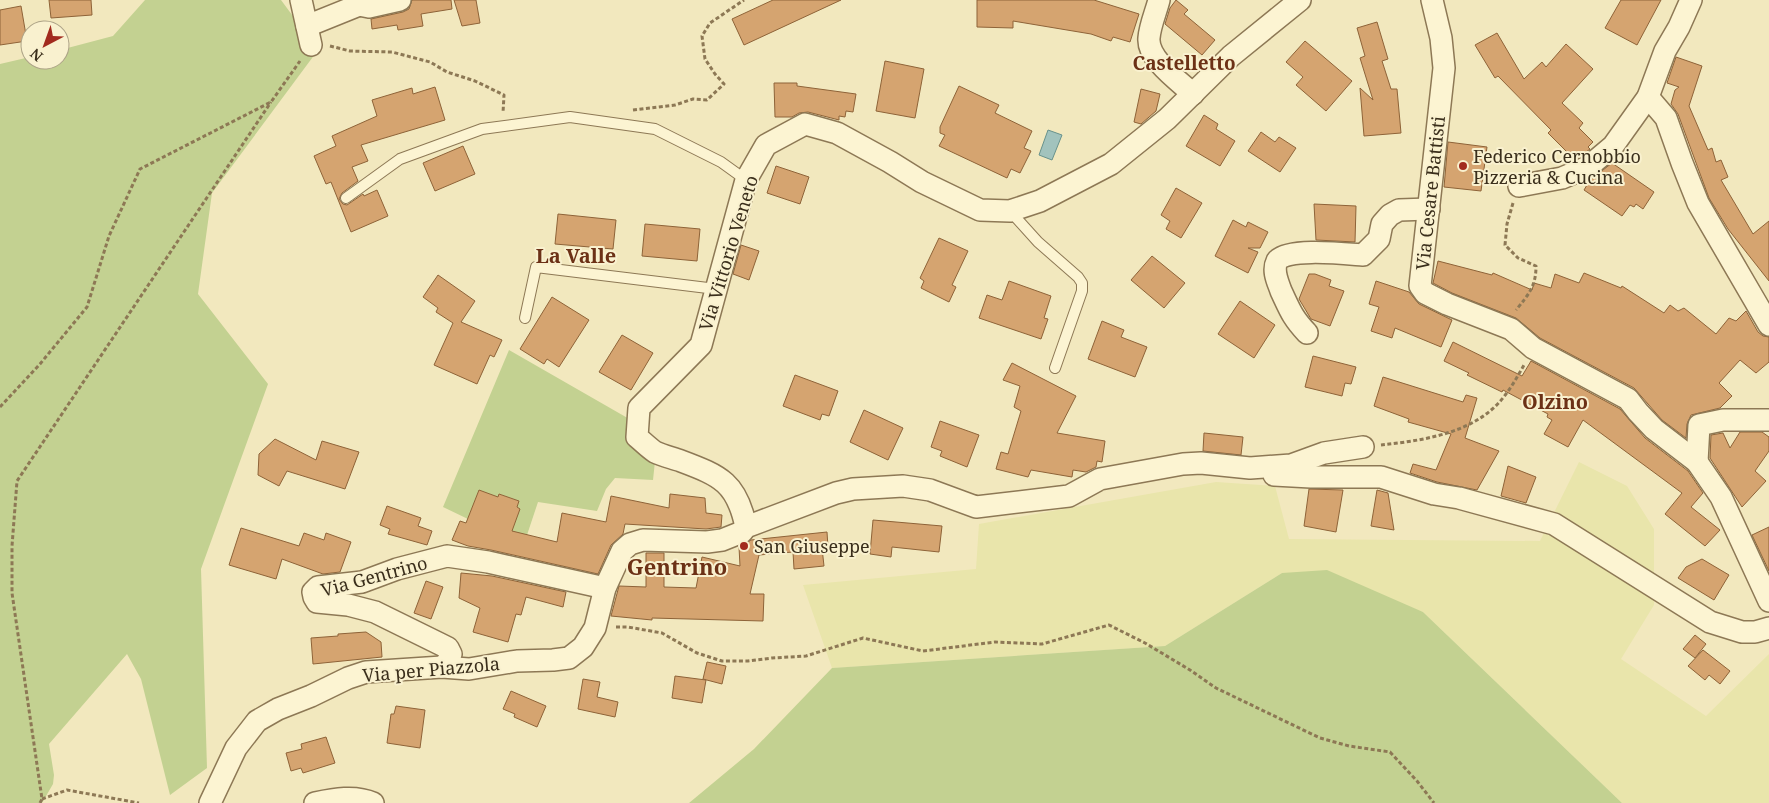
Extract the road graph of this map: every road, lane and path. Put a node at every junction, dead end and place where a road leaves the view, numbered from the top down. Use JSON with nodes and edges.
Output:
{"nodes":[{"id":1,"x":301,"y":0,"type":"edge"},
{"id":2,"x":400,"y":0,"type":"edge"},
{"id":3,"x":744,"y":0,"type":"edge"},
{"id":4,"x":1159,"y":0,"type":"edge"},
{"id":5,"x":1300,"y":0,"type":"edge"},
{"id":6,"x":1432,"y":0,"type":"edge"},
{"id":7,"x":1691,"y":0,"type":"edge"},
{"id":8,"x":309,"y":35,"type":"junction"},
{"id":9,"x":1193,"y":94,"type":"junction"},
{"id":10,"x":504,"y":95,"type":"dead end"},
{"id":11,"x":1648,"y":97,"type":"junction"},
{"id":12,"x":271,"y":102,"type":"junction"},
{"id":13,"x":627,"y":110,"type":"dead end"},
{"id":14,"x":746,"y":180,"type":"junction"},
{"id":15,"x":1519,"y":186,"type":"joint"},
{"id":16,"x":346,"y":198,"type":"dead end"},
{"id":17,"x":1429,"y":209,"type":"junction"},
{"id":18,"x":1010,"y":211,"type":"junction"},
{"id":19,"x":716,"y":289,"type":"junction"},
{"id":20,"x":525,"y":318,"type":"dead end"},
{"id":21,"x":1769,"y":325,"type":"edge"},
{"id":22,"x":1502,"y":326,"type":"junction"},
{"id":23,"x":1307,"y":333,"type":"dead end"},
{"id":24,"x":1533,"y":348,"type":"junction"},
{"id":25,"x":1055,"y":368,"type":"dead end"},
{"id":26,"x":0,"y":407,"type":"edge"},
{"id":27,"x":1769,"y":420,"type":"edge"},
{"id":28,"x":1363,"y":447,"type":"joint"},
{"id":29,"x":1697,"y":462,"type":"junction"},
{"id":30,"x":1250,"y":468,"type":"junction"},
{"id":31,"x":746,"y":527,"type":"junction"},
{"id":32,"x":605,"y":588,"type":"junction"},
{"id":33,"x":1769,"y":601,"type":"edge"},
{"id":34,"x":595,"y":628,"type":"junction"},
{"id":35,"x":1769,"y":628,"type":"edge"},
{"id":36,"x":442,"y":668,"type":"junction"},
{"id":37,"x":41,"y":801,"type":"edge"},
{"id":38,"x":139,"y":803,"type":"edge"},
{"id":39,"x":210,"y":803,"type":"edge"},
{"id":40,"x":315,"y":803,"type":"edge"},
{"id":41,"x":373,"y":803,"type":"edge"},
{"id":42,"x":1434,"y":803,"type":"edge"}],
"edges":[{"from":1,"to":8,"type":"street"},
{"from":2,"to":8,"type":"street"},
{"from":3,"to":13,"type":"path"},
{"from":4,"to":9,"type":"street"},
{"from":5,"to":9,"type":"street","name":"Via Vittorio Veneto"},
{"from":6,"to":17,"type":"street","name":"Via Cesare Battisti"},
{"from":7,"to":11,"type":"street"},
{"from":8,"to":10,"type":"path"},
{"from":8,"to":12,"type":"path"},
{"from":9,"to":18,"type":"street","name":"Via Vittorio Veneto"},
{"from":11,"to":15,"type":"street"},
{"from":11,"to":21,"type":"street"},
{"from":12,"to":26,"type":"path"},
{"from":12,"to":37,"type":"path"},
{"from":14,"to":16,"type":"lane"},
{"from":14,"to":18,"type":"street","name":"Via Vittorio Veneto"},
{"from":14,"to":19,"type":"street","name":"Via Vittorio Veneto"},
{"from":15,"to":22,"type":"path"},
{"from":17,"to":22,"type":"street","name":"Via Cesare Battisti"},
{"from":17,"to":23,"type":"street"},
{"from":18,"to":25,"type":"lane"},
{"from":19,"to":20,"type":"lane"},
{"from":19,"to":31,"type":"street","name":"Via Vittorio Veneto"},
{"from":22,"to":24,"type":"street","name":"Via Cesare Battisti"},
{"from":24,"to":28,"type":"path"},
{"from":24,"to":29,"type":"street","name":"Via Cesare Battisti"},
{"from":27,"to":29,"type":"street"},
{"from":28,"to":30,"type":"street"},
{"from":29,"to":33,"type":"street","name":"Via Cesare Battisti"},
{"from":30,"to":31,"type":"street"},
{"from":30,"to":35,"type":"street"},
{"from":31,"to":32,"type":"street"},
{"from":32,"to":34,"type":"street","name":"Via per Piazzola"},
{"from":32,"to":36,"type":"street","name":"Via Gentrino"},
{"from":34,"to":36,"type":"street","name":"Via per Piazzola"},
{"from":34,"to":42,"type":"path"},
{"from":36,"to":39,"type":"street","name":"Via per Piazzola"},
{"from":37,"to":38,"type":"path"},
{"from":40,"to":41,"type":"street"}]}
